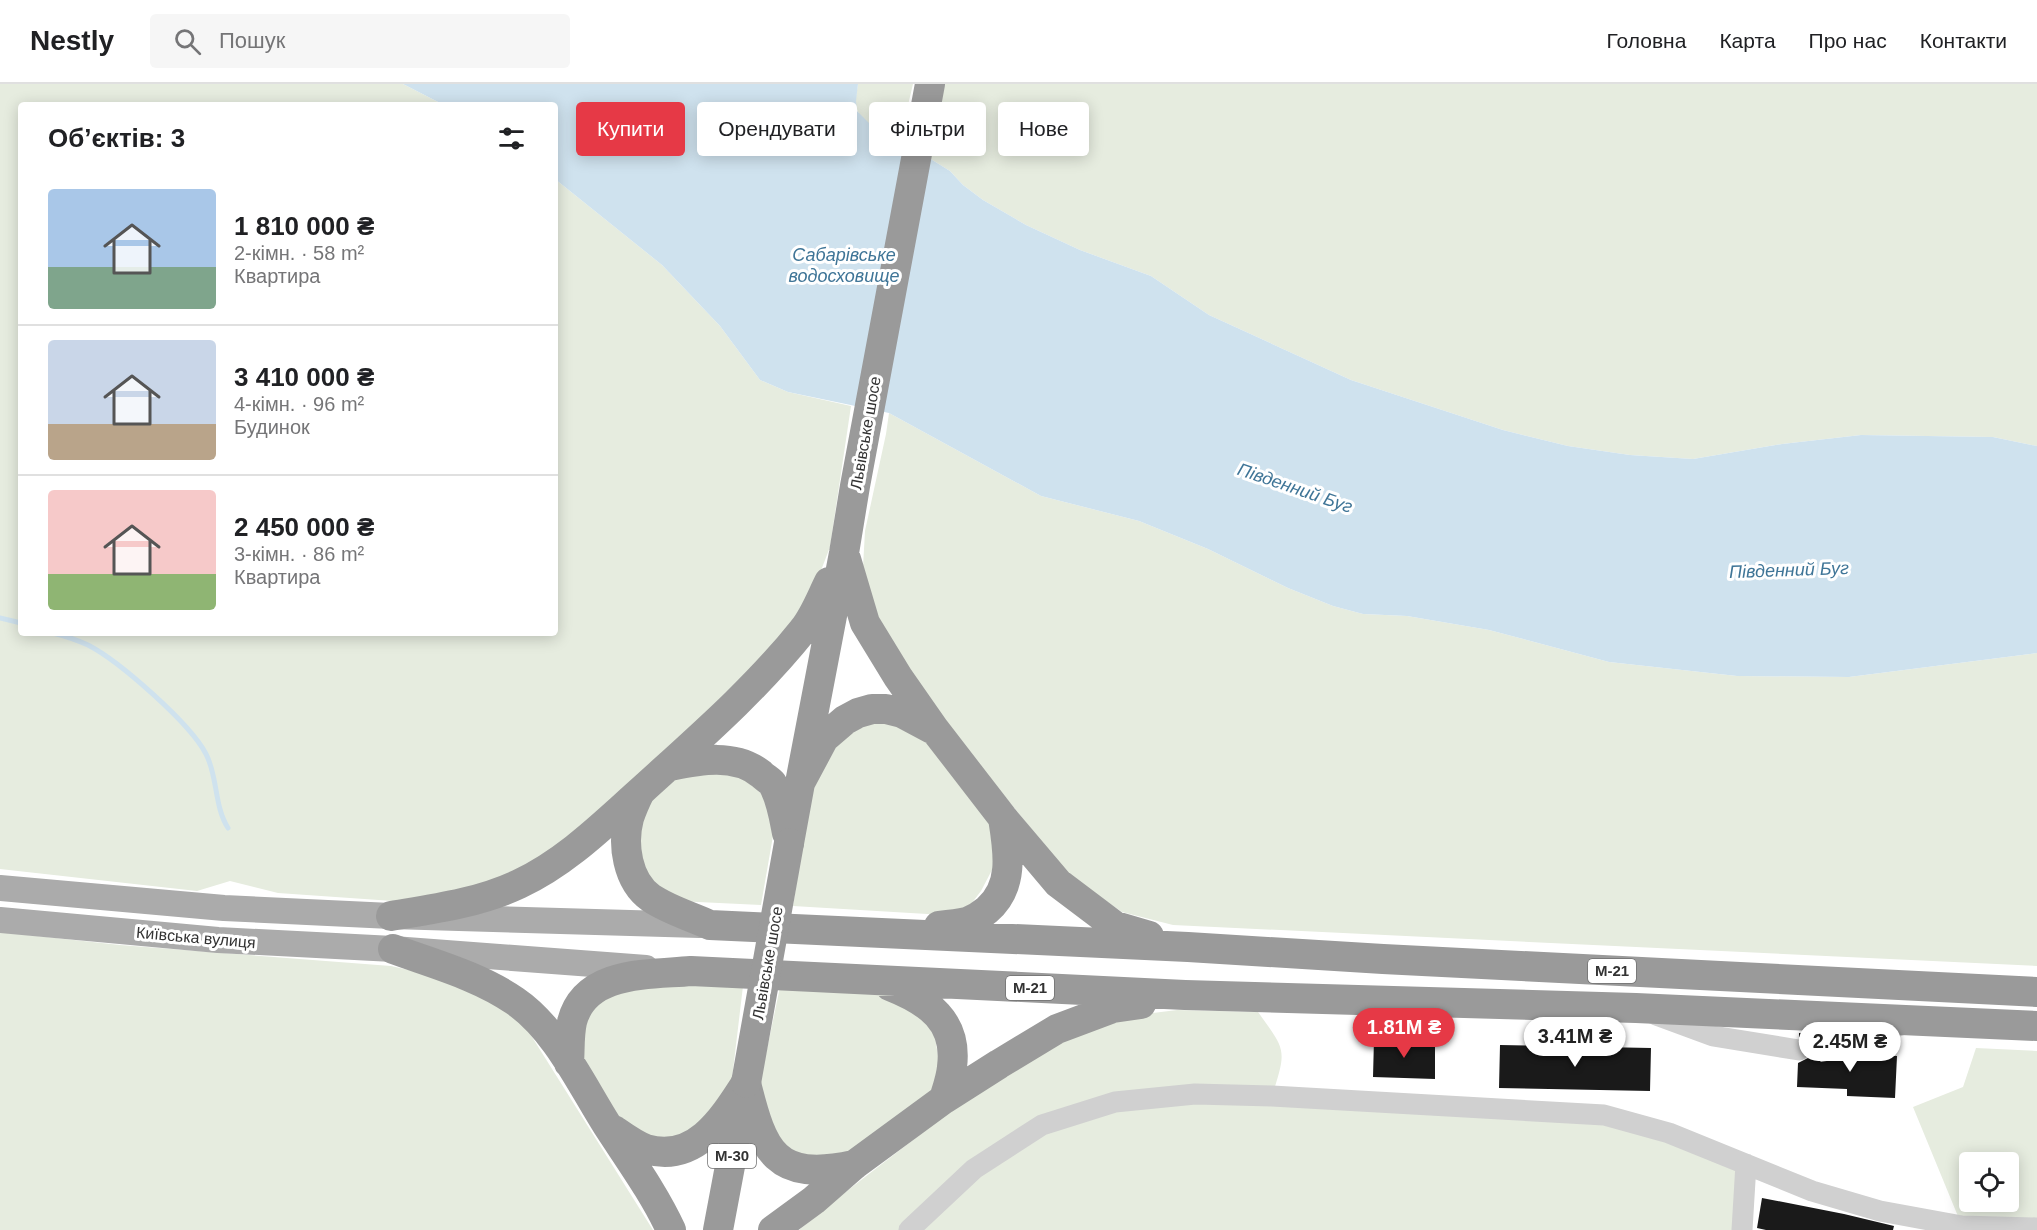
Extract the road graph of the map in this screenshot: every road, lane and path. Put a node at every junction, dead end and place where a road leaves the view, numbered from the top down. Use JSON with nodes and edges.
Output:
{"nodes":[{"id":1,"x":930,"y":84,"type":"edge"},
{"id":2,"x":844,"y":553,"type":"junction"},
{"id":3,"x":935,"y":730,"type":"junction"},
{"id":4,"x":670,"y":766,"type":"junction"},
{"id":5,"x":800,"y":783,"type":"junction"},
{"id":6,"x":640,"y":792,"type":"junction"},
{"id":7,"x":1003,"y":818,"type":"junction"},
{"id":8,"x":789,"y":843,"type":"junction"},
{"id":9,"x":0,"y":888,"type":"edge"},
{"id":10,"x":391,"y":916,"type":"junction"},
{"id":11,"x":0,"y":920,"type":"edge"},
{"id":12,"x":710,"y":925,"type":"junction"},
{"id":13,"x":890,"y":933,"type":"junction"},
{"id":14,"x":1188,"y":947,"type":"junction"},
{"id":15,"x":393,"y":949,"type":"junction"},
{"id":16,"x":691,"y":971,"type":"junction"},
{"id":17,"x":876,"y":981,"type":"junction"},
{"id":18,"x":2037,"y":992,"type":"edge"},
{"id":19,"x":1185,"y":996,"type":"junction"},
{"id":20,"x":1636,"y":1008,"type":"junction"},
{"id":21,"x":1917,"y":1020,"type":"junction"},
{"id":22,"x":2037,"y":1026,"type":"edge"},
{"id":23,"x":1798,"y":1050,"type":"dead end"},
{"id":24,"x":1824,"y":1050,"type":"dead end"},
{"id":25,"x":569,"y":1063,"type":"junction"},
{"id":26,"x":746,"y":1083,"type":"junction"},
{"id":27,"x":944,"y":1099,"type":"junction"},
{"id":28,"x":607,"y":1125,"type":"junction"},
{"id":29,"x":1746,"y":1164,"type":"junction"},
{"id":30,"x":854,"y":1165,"type":"junction"},
{"id":31,"x":2037,"y":1228,"type":"edge"},
{"id":32,"x":671,"y":1230,"type":"edge"},
{"id":33,"x":718,"y":1230,"type":"edge"},
{"id":34,"x":774,"y":1230,"type":"edge"},
{"id":35,"x":909,"y":1230,"type":"edge"},
{"id":36,"x":1742,"y":1230,"type":"edge"}],
"edges":[{"from":1,"to":2,"type":"highway","name":"Львівське шосе","number":"М-21"},
{"from":2,"to":3,"type":"highway","number":"М-21"},
{"from":2,"to":4,"type":"highway"},
{"from":2,"to":5,"type":"highway","name":"Львівське шосе","number":"М-21"},
{"from":3,"to":5,"type":"highway"},
{"from":3,"to":7,"type":"highway","number":"М-21"},
{"from":4,"to":6,"type":"highway"},
{"from":4,"to":8,"type":"highway"},
{"from":5,"to":8,"type":"highway","number":"М-21"},
{"from":6,"to":10,"type":"highway"},
{"from":6,"to":12,"type":"highway"},
{"from":7,"to":13,"type":"highway"},
{"from":7,"to":14,"type":"highway","number":"М-21"},
{"from":8,"to":26,"type":"highway","name":"Львівське шосе","number":"М-21","bridge":true},
{"from":9,"to":10,"type":"main road","name":"Київська вулиця"},
{"from":10,"to":12,"type":"main road","name":"Київська вулиця"},
{"from":11,"to":15,"type":"main road","name":"Київська вулиця"},
{"from":12,"to":13,"type":"highway"},
{"from":13,"to":14,"type":"highway"},
{"from":14,"to":18,"type":"highway","number":"М-21"},
{"from":15,"to":16,"type":"main road","name":"Київська вулиця"},
{"from":15,"to":25,"type":"highway"},
{"from":16,"to":17,"type":"highway","number":"М-21"},
{"from":16,"to":25,"type":"highway","number":"М-21"},
{"from":17,"to":19,"type":"highway","number":"М-21"},
{"from":17,"to":27,"type":"highway"},
{"from":19,"to":20,"type":"highway","number":"М-21"},
{"from":19,"to":27,"type":"highway"},
{"from":20,"to":21,"type":"highway","number":"М-21"},
{"from":20,"to":23,"type":"lane"},
{"from":21,"to":22,"type":"highway","number":"М-21"},
{"from":21,"to":24,"type":"lane"},
{"from":25,"to":28,"type":"highway","number":"М-21"},
{"from":26,"to":28,"type":"highway","number":"М-21"},
{"from":26,"to":30,"type":"highway"},
{"from":26,"to":33,"type":"highway","number":"М-30"},
{"from":27,"to":30,"type":"highway"},
{"from":28,"to":32,"type":"highway"},
{"from":29,"to":31,"type":"lane"},
{"from":29,"to":35,"type":"lane"},
{"from":29,"to":36,"type":"lane"},
{"from":30,"to":34,"type":"highway"}]}
